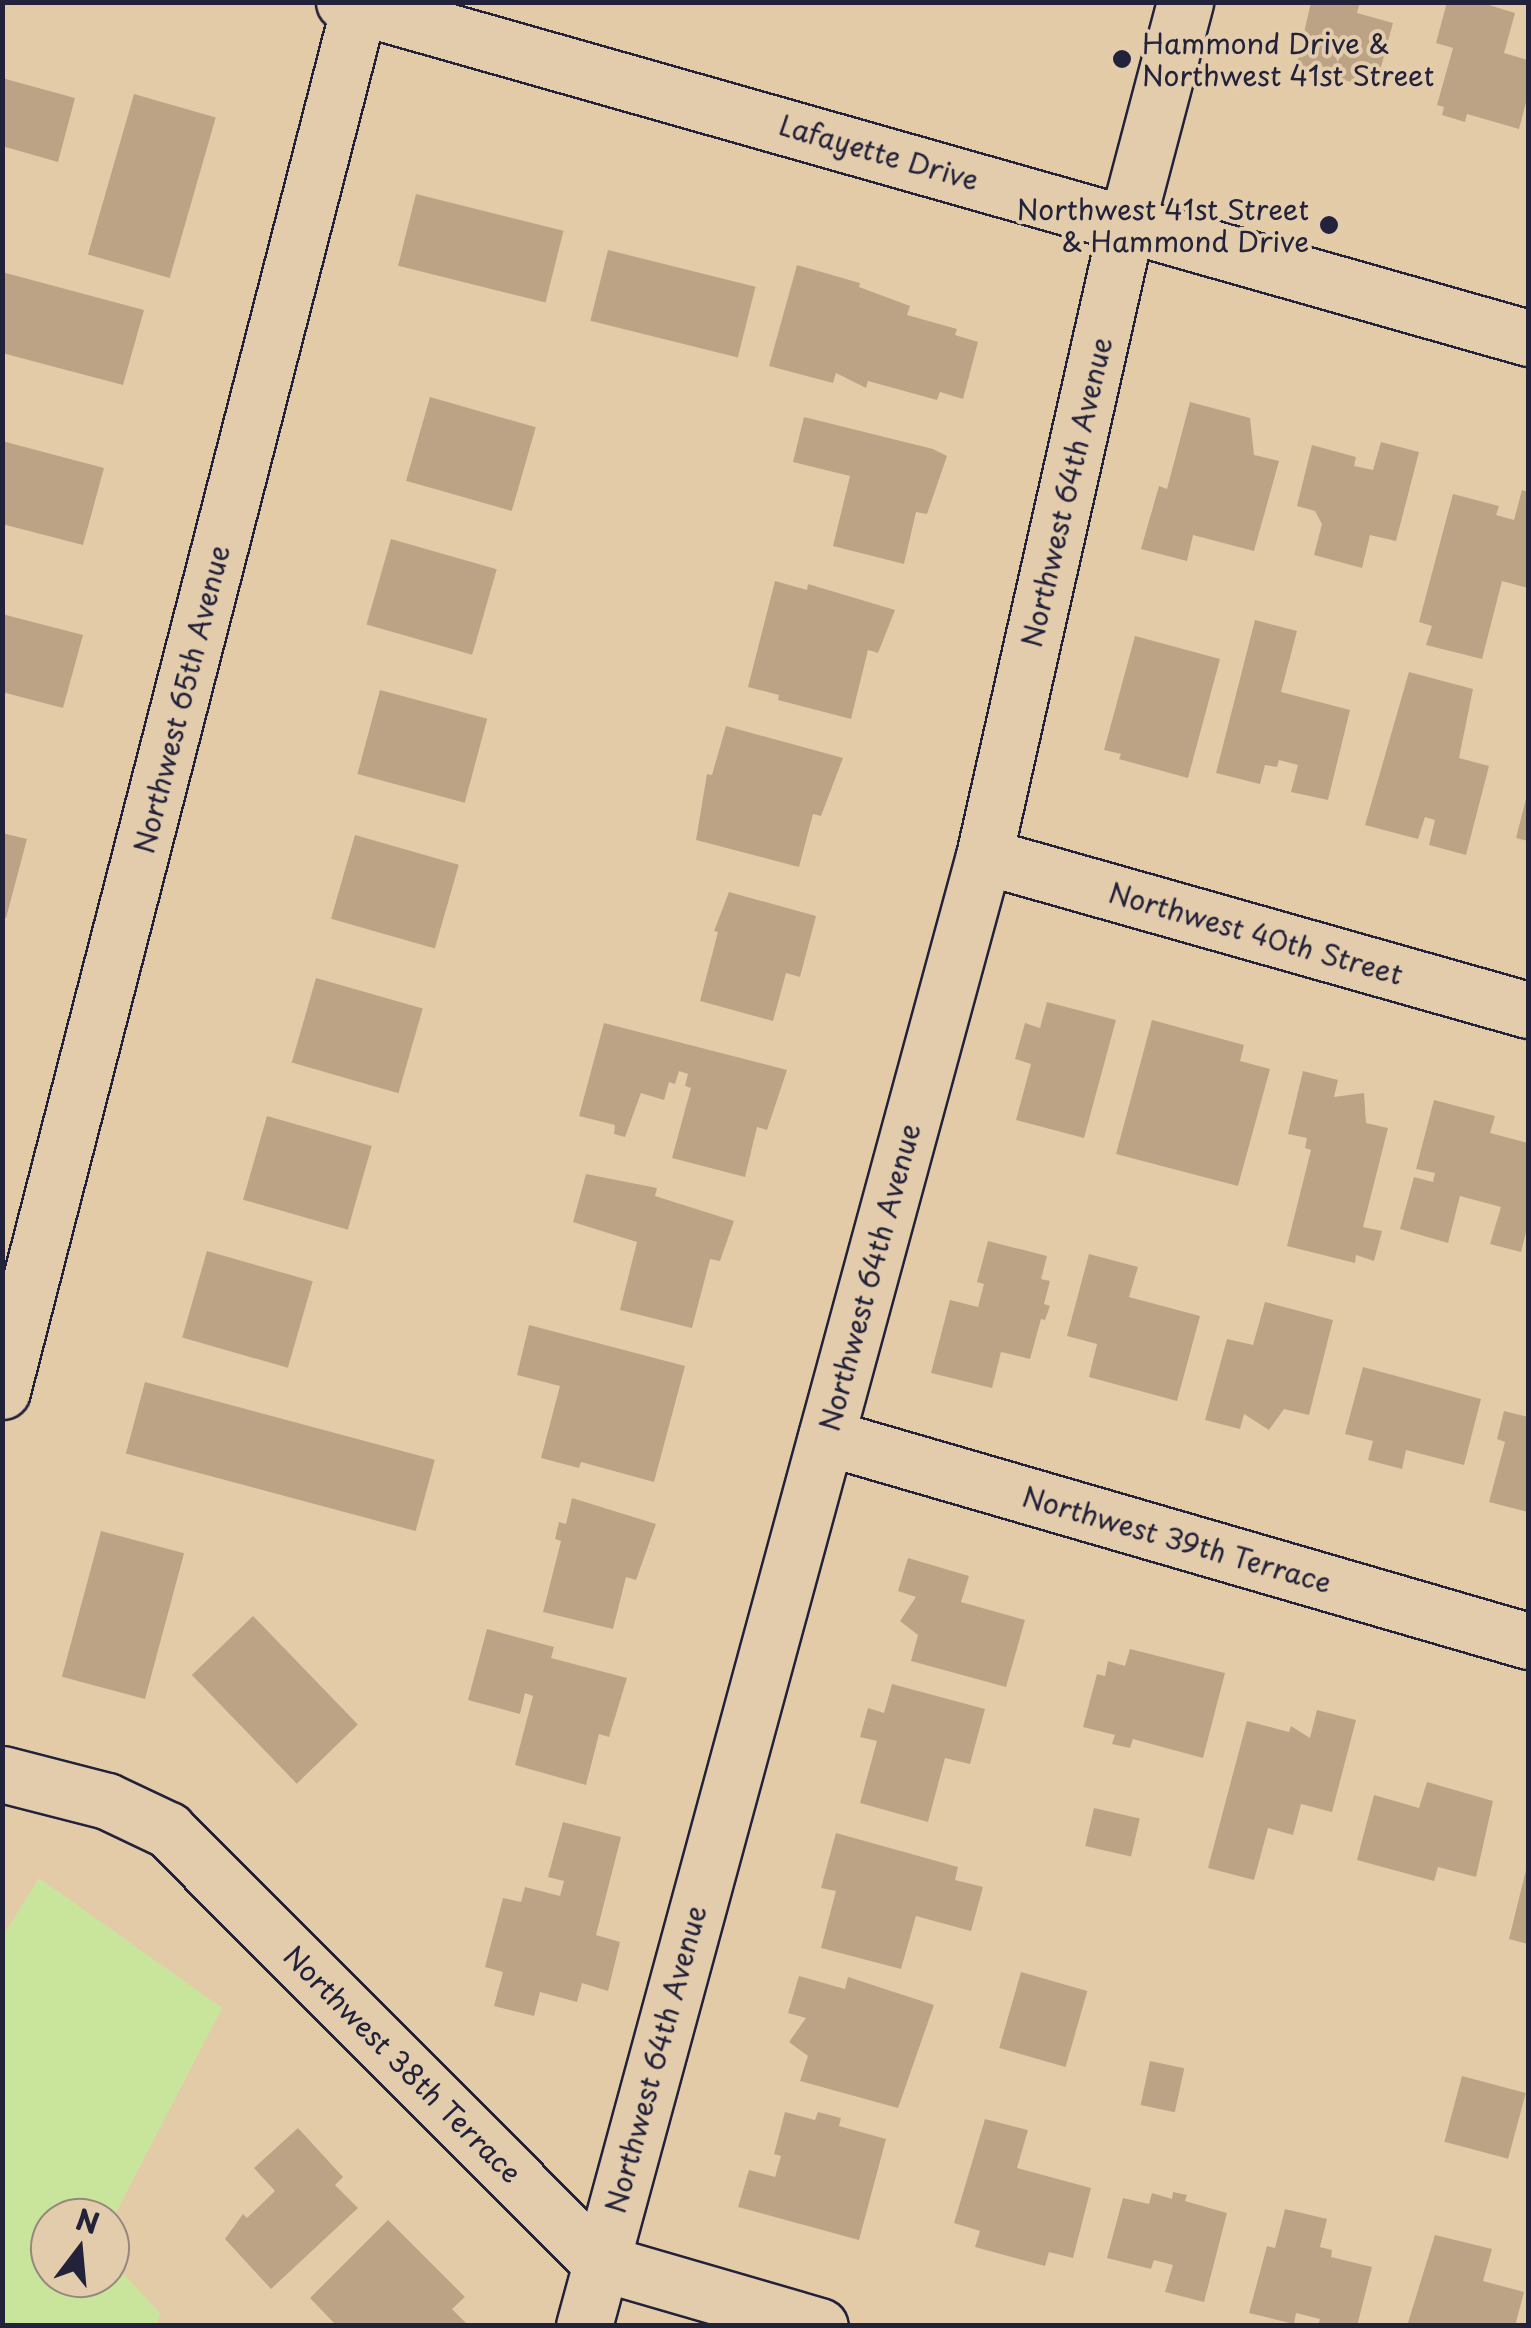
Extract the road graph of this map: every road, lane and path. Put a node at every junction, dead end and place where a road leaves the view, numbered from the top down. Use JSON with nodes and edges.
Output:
{"nodes":[{"id":1,"x":1185,"y":2,"type":"edge"},
{"id":2,"x":351,"y":5,"type":"edge"},
{"id":3,"x":1127,"y":222,"type":"junction"},
{"id":4,"x":1528,"y":338,"type":"edge"},
{"id":5,"x":984,"y":856,"type":"junction"},
{"id":6,"x":1528,"y":1010,"type":"edge"},
{"id":7,"x":2,"y":1391,"type":"edge"},
{"id":8,"x":826,"y":1437,"type":"junction"},
{"id":9,"x":1528,"y":1641,"type":"edge"},
{"id":10,"x":2,"y":1774,"type":"edge"},
{"id":11,"x":599,"y":2262,"type":"junction"},
{"id":12,"x":584,"y":2326,"type":"edge"},
{"id":13,"x":820,"y":2326,"type":"edge"}],
"edges":[{"from":1,"to":3,"type":"street","name":"Northwest 64th Avenue"},
{"from":2,"to":3,"type":"street","name":"Lafayette Drive"},
{"from":2,"to":7,"type":"street","name":"Northwest 65th Avenue"},
{"from":3,"to":4,"type":"street","name":"Lafayette Drive"},
{"from":3,"to":5,"type":"street","name":"Northwest 64th Avenue"},
{"from":5,"to":6,"type":"street","name":"Northwest 40th Street"},
{"from":5,"to":8,"type":"street","name":"Northwest 64th Avenue"},
{"from":8,"to":9,"type":"street","name":"Northwest 39th Terrace"},
{"from":8,"to":11,"type":"street","name":"Northwest 64th Avenue"},
{"from":10,"to":11,"type":"street","name":"Northwest 38th Terrace"},
{"from":11,"to":12,"type":"street","name":"Northwest 64th Avenue"},
{"from":11,"to":13,"type":"street","name":"Northwest 38th Terrace"}]}
